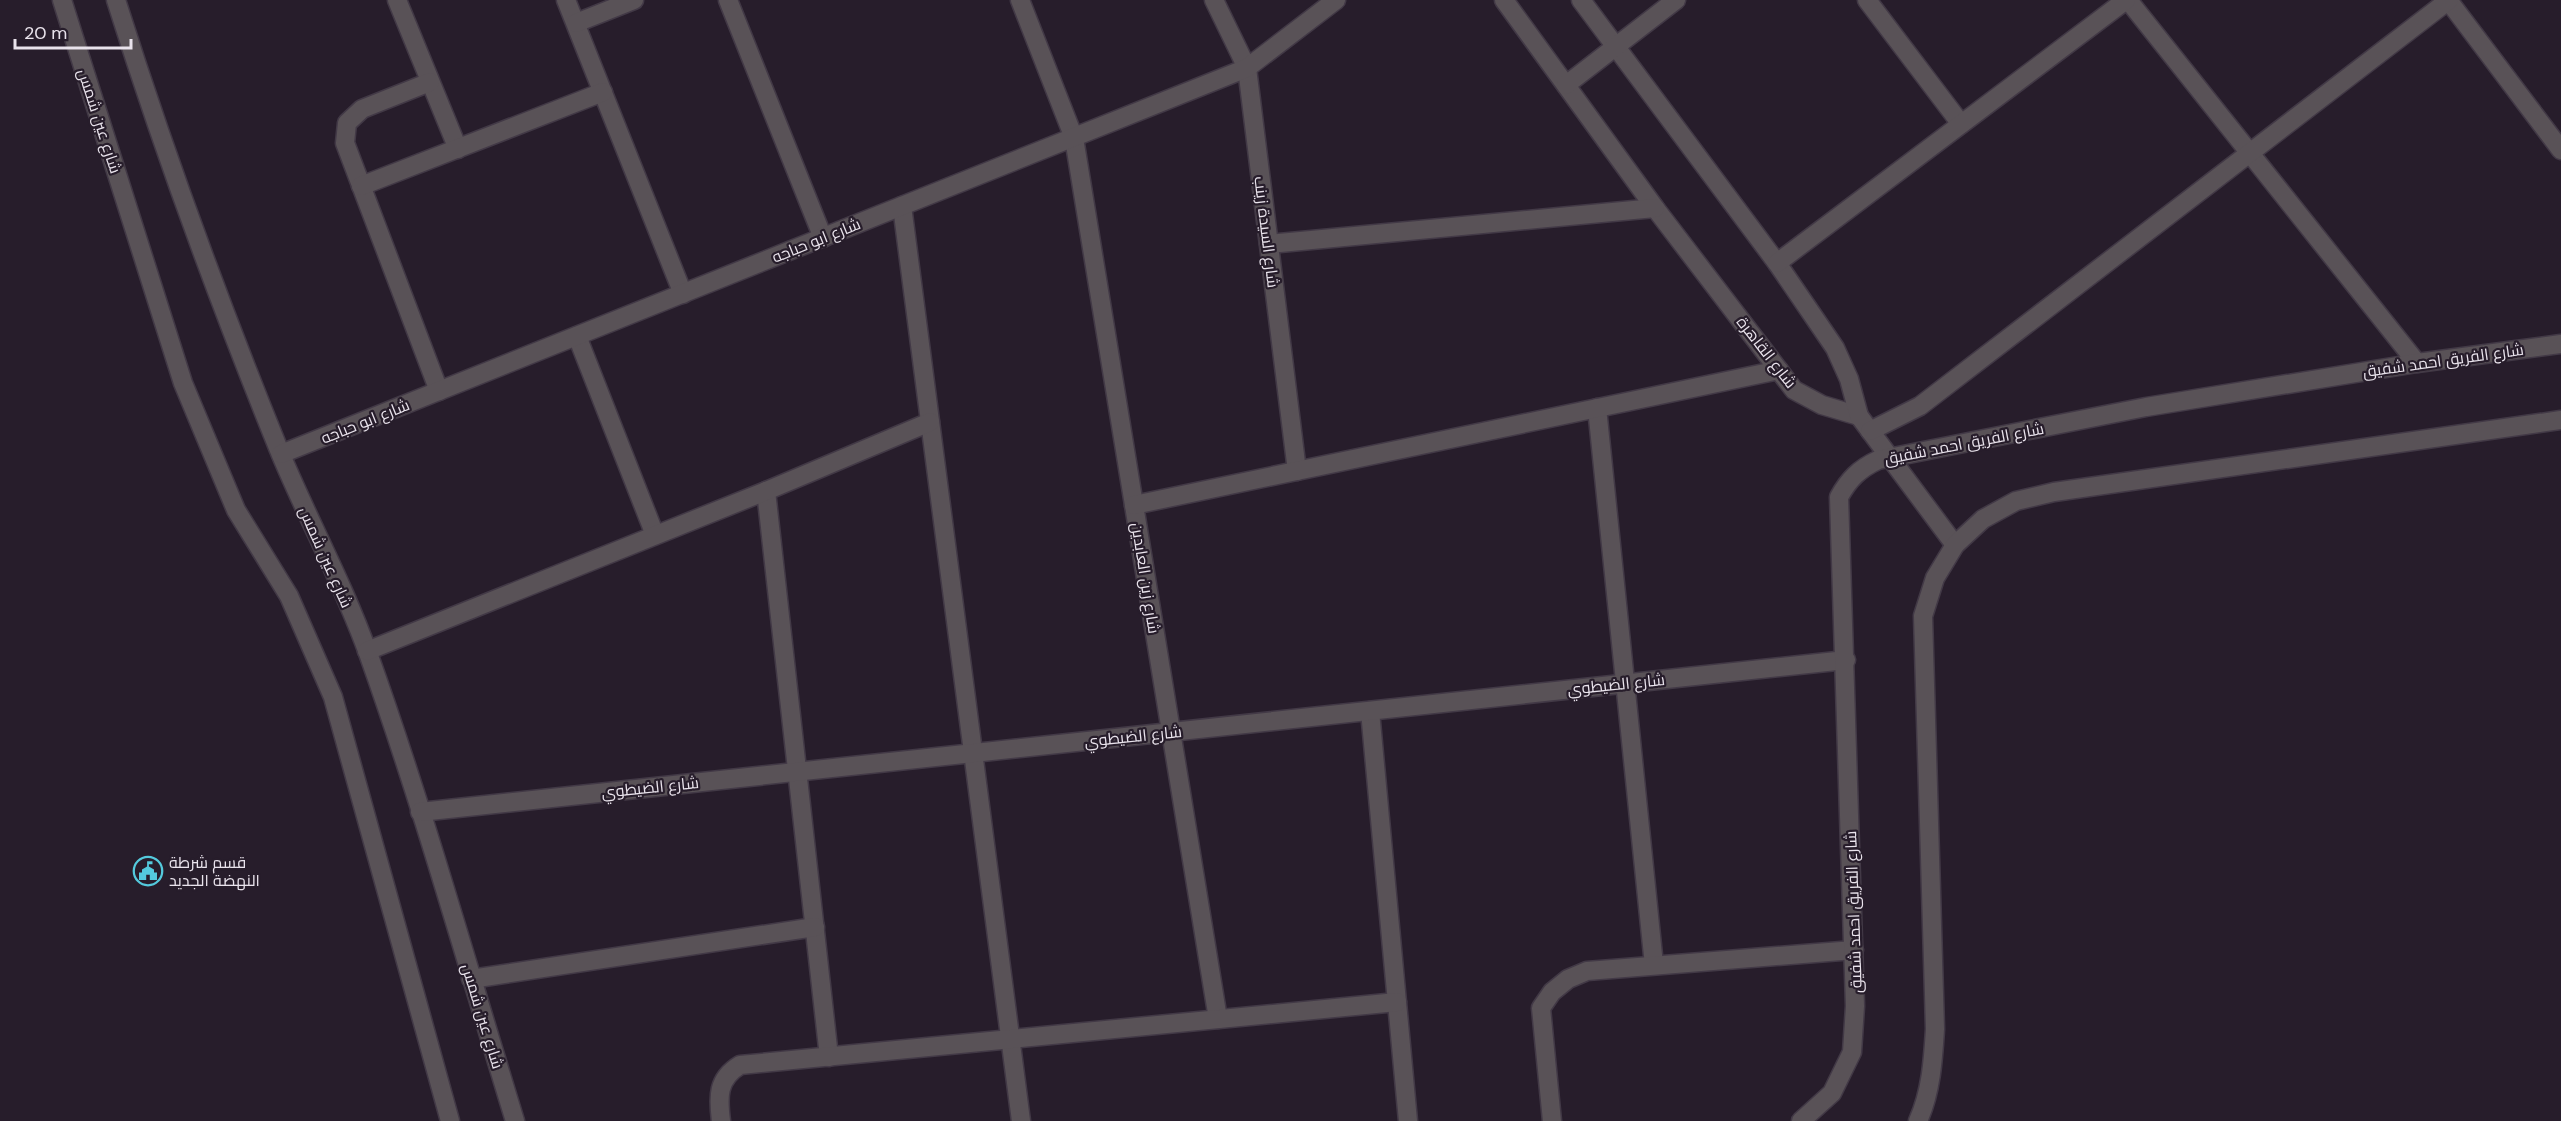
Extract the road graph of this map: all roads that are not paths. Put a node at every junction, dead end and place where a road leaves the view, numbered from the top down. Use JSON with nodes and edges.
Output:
{"nodes":[{"id":1,"x":62,"y":0,"type":"edge"},
{"id":2,"x":116,"y":0,"type":"edge"},
{"id":3,"x":398,"y":0,"type":"edge"},
{"id":4,"x":566,"y":0,"type":"edge"},
{"id":5,"x":634,"y":0,"type":"edge"},
{"id":6,"x":728,"y":0,"type":"edge"},
{"id":7,"x":1020,"y":0,"type":"edge"},
{"id":8,"x":1214,"y":0,"type":"edge"},
{"id":9,"x":1336,"y":0,"type":"edge"},
{"id":10,"x":1504,"y":0,"type":"edge"},
{"id":11,"x":1581,"y":0,"type":"edge"},
{"id":12,"x":1676,"y":0,"type":"edge"},
{"id":13,"x":1867,"y":0,"type":"edge"},
{"id":14,"x":2127,"y":0,"type":"edge"},
{"id":15,"x":2448,"y":0,"type":"edge"},
{"id":16,"x":576,"y":23,"type":"junction"},
{"id":17,"x":1616,"y":46,"type":"junction"},
{"id":18,"x":1247,"y":68,"type":"junction"},
{"id":19,"x":430,"y":82,"type":"junction"},
{"id":20,"x":1566,"y":85,"type":"junction"},
{"id":21,"x":603,"y":92,"type":"junction"},
{"id":22,"x":1961,"y":124,"type":"junction"},
{"id":23,"x":1074,"y":138,"type":"junction"},
{"id":24,"x":458,"y":149,"type":"junction"},
{"id":25,"x":2561,"y":150,"type":"edge"},
{"id":26,"x":2250,"y":153,"type":"junction"},
{"id":27,"x":361,"y":186,"type":"junction"},
{"id":28,"x":902,"y":206,"type":"junction"},
{"id":29,"x":1655,"y":208,"type":"junction"},
{"id":30,"x":823,"y":237,"type":"junction"},
{"id":31,"x":1269,"y":244,"type":"junction"},
{"id":32,"x":1777,"y":263,"type":"junction"},
{"id":33,"x":682,"y":294,"type":"junction"},
{"id":34,"x":577,"y":336,"type":"junction"},
{"id":35,"x":2561,"y":344,"type":"edge"},
{"id":36,"x":2417,"y":363,"type":"junction"},
{"id":37,"x":1779,"y":370,"type":"junction"},
{"id":38,"x":439,"y":391,"type":"junction"},
{"id":39,"x":1597,"y":408,"type":"junction"},
{"id":40,"x":1859,"y":416,"type":"junction"},
{"id":41,"x":2561,"y":420,"type":"edge"},
{"id":42,"x":930,"y":422,"type":"junction"},
{"id":43,"x":1870,"y":431,"type":"junction"},
{"id":44,"x":281,"y":454,"type":"junction"},
{"id":45,"x":1889,"y":457,"type":"junction"},
{"id":46,"x":1297,"y":471,"type":"junction"},
{"id":47,"x":766,"y":491,"type":"junction"},
{"id":48,"x":1134,"y":505,"type":"junction"},
{"id":49,"x":656,"y":535,"type":"junction"},
{"id":50,"x":1955,"y":545,"type":"junction"},
{"id":51,"x":367,"y":651,"type":"junction"},
{"id":52,"x":1846,"y":660,"type":"junction"},
{"id":53,"x":1625,"y":683,"type":"junction"},
{"id":54,"x":1370,"y":711,"type":"junction"},
{"id":55,"x":1172,"y":732,"type":"junction"},
{"id":56,"x":973,"y":753,"type":"junction"},
{"id":57,"x":797,"y":771,"type":"junction"},
{"id":58,"x":420,"y":812,"type":"junction"},
{"id":59,"x":815,"y":927,"type":"junction"},
{"id":60,"x":1854,"y":950,"type":"junction"},
{"id":61,"x":1654,"y":965,"type":"junction"},
{"id":62,"x":471,"y":979,"type":"junction"},
{"id":63,"x":1397,"y":1002,"type":"junction"},
{"id":64,"x":1218,"y":1019,"type":"junction"},
{"id":65,"x":1010,"y":1039,"type":"junction"},
{"id":66,"x":829,"y":1057,"type":"junction"},
{"id":67,"x":450,"y":1121,"type":"edge"},
{"id":68,"x":515,"y":1121,"type":"edge"},
{"id":69,"x":721,"y":1121,"type":"edge"},
{"id":70,"x":1021,"y":1121,"type":"edge"},
{"id":71,"x":1408,"y":1121,"type":"edge"},
{"id":72,"x":1552,"y":1121,"type":"edge"},
{"id":73,"x":1801,"y":1121,"type":"edge"},
{"id":74,"x":1918,"y":1121,"type":"edge"}],
"edges":[{"from":1,"to":67,"type":"street","name":"شارع عين شمس"},
{"from":2,"to":44,"type":"street","name":"شارع عين شمس"},
{"from":3,"to":19,"type":"street"},
{"from":4,"to":16,"type":"street"},
{"from":5,"to":16,"type":"street"},
{"from":6,"to":30,"type":"street"},
{"from":7,"to":23,"type":"street","name":"شارع زين العابدين"},
{"from":8,"to":18,"type":"street","name":"شارع السيدة زينب"},
{"from":9,"to":18,"type":"street","name":"شارع ابو حباجه"},
{"from":10,"to":20,"type":"street","name":"شارع القاهرة"},
{"from":11,"to":17,"type":"street"},
{"from":12,"to":17,"type":"street"},
{"from":13,"to":22,"type":"street"},
{"from":14,"to":22,"type":"street"},
{"from":14,"to":26,"type":"street"},
{"from":15,"to":25,"type":"street"},
{"from":15,"to":26,"type":"street"},
{"from":16,"to":21,"type":"street"},
{"from":17,"to":20,"type":"street"},
{"from":17,"to":32,"type":"street"},
{"from":18,"to":23,"type":"street","name":"شارع ابو حباجه"},
{"from":18,"to":31,"type":"street","name":"شارع السيدة زينب"},
{"from":19,"to":24,"type":"street"},
{"from":19,"to":27,"type":"street"},
{"from":20,"to":29,"type":"street","name":"شارع القاهرة"},
{"from":21,"to":24,"type":"street"},
{"from":21,"to":33,"type":"street"},
{"from":22,"to":32,"type":"street"},
{"from":23,"to":28,"type":"street","name":"شارع ابو حباجه"},
{"from":23,"to":48,"type":"street","name":"شارع زين العابدين"},
{"from":24,"to":27,"type":"street"},
{"from":26,"to":36,"type":"street"},
{"from":26,"to":43,"type":"street"},
{"from":27,"to":38,"type":"street"},
{"from":28,"to":30,"type":"street","name":"شارع ابو حباجه"},
{"from":28,"to":42,"type":"street"},
{"from":29,"to":31,"type":"street"},
{"from":29,"to":37,"type":"street","name":"شارع القاهرة"},
{"from":30,"to":33,"type":"street","name":"شارع ابو حباجه"},
{"from":31,"to":46,"type":"street","name":"شارع السيدة زينب"},
{"from":32,"to":40,"type":"street"},
{"from":33,"to":34,"type":"street","name":"شارع ابو حباجه"},
{"from":34,"to":38,"type":"street","name":"شارع ابو حباجه"},
{"from":34,"to":49,"type":"street"},
{"from":35,"to":36,"type":"street","name":"شارع الفريق احمد شفيق"},
{"from":36,"to":45,"type":"street","name":"شارع الفريق احمد شفيق"},
{"from":37,"to":39,"type":"street"},
{"from":37,"to":40,"type":"street","name":"شارع القاهرة"},
{"from":38,"to":44,"type":"street","name":"شارع ابو حباجه"},
{"from":39,"to":46,"type":"street"},
{"from":39,"to":53,"type":"street"},
{"from":40,"to":43,"type":"street"},
{"from":41,"to":50,"type":"street"},
{"from":42,"to":47,"type":"street"},
{"from":42,"to":56,"type":"street"},
{"from":43,"to":45,"type":"street"},
{"from":44,"to":51,"type":"street","name":"شارع عين شمس"},
{"from":45,"to":50,"type":"street"},
{"from":45,"to":52,"type":"street","name":"شارع الفريق احمد شفيق"},
{"from":46,"to":48,"type":"street"},
{"from":47,"to":49,"type":"street"},
{"from":47,"to":57,"type":"street"},
{"from":48,"to":55,"type":"street","name":"شارع زين العابدين"},
{"from":49,"to":51,"type":"street"},
{"from":50,"to":74,"type":"street"},
{"from":51,"to":58,"type":"street","name":"شارع عين شمس"},
{"from":52,"to":53,"type":"street","name":"شارع الضيطوي"},
{"from":52,"to":60,"type":"street","name":"شارع الفريق احمد شفيق"},
{"from":53,"to":54,"type":"street","name":"شارع الضيطوي"},
{"from":53,"to":61,"type":"street"},
{"from":54,"to":55,"type":"street","name":"شارع الضيطوي"},
{"from":54,"to":63,"type":"street"},
{"from":55,"to":56,"type":"street","name":"شارع الضيطوي"},
{"from":55,"to":64,"type":"street","name":"شارع زين العابدين"},
{"from":56,"to":57,"type":"street","name":"شارع الضيطوي"},
{"from":56,"to":65,"type":"street"},
{"from":57,"to":58,"type":"street","name":"شارع الضيطوي"},
{"from":57,"to":59,"type":"street"},
{"from":58,"to":62,"type":"street","name":"شارع عين شمس"},
{"from":59,"to":62,"type":"street"},
{"from":59,"to":66,"type":"street"},
{"from":60,"to":61,"type":"street"},
{"from":60,"to":73,"type":"street","name":"شارع الفريق احمد شفيق"},
{"from":61,"to":72,"type":"street"},
{"from":62,"to":68,"type":"street","name":"شارع عين شمس"},
{"from":63,"to":64,"type":"street"},
{"from":63,"to":71,"type":"street"},
{"from":64,"to":65,"type":"street"},
{"from":65,"to":66,"type":"street"},
{"from":65,"to":70,"type":"street"},
{"from":66,"to":69,"type":"street"}]}
